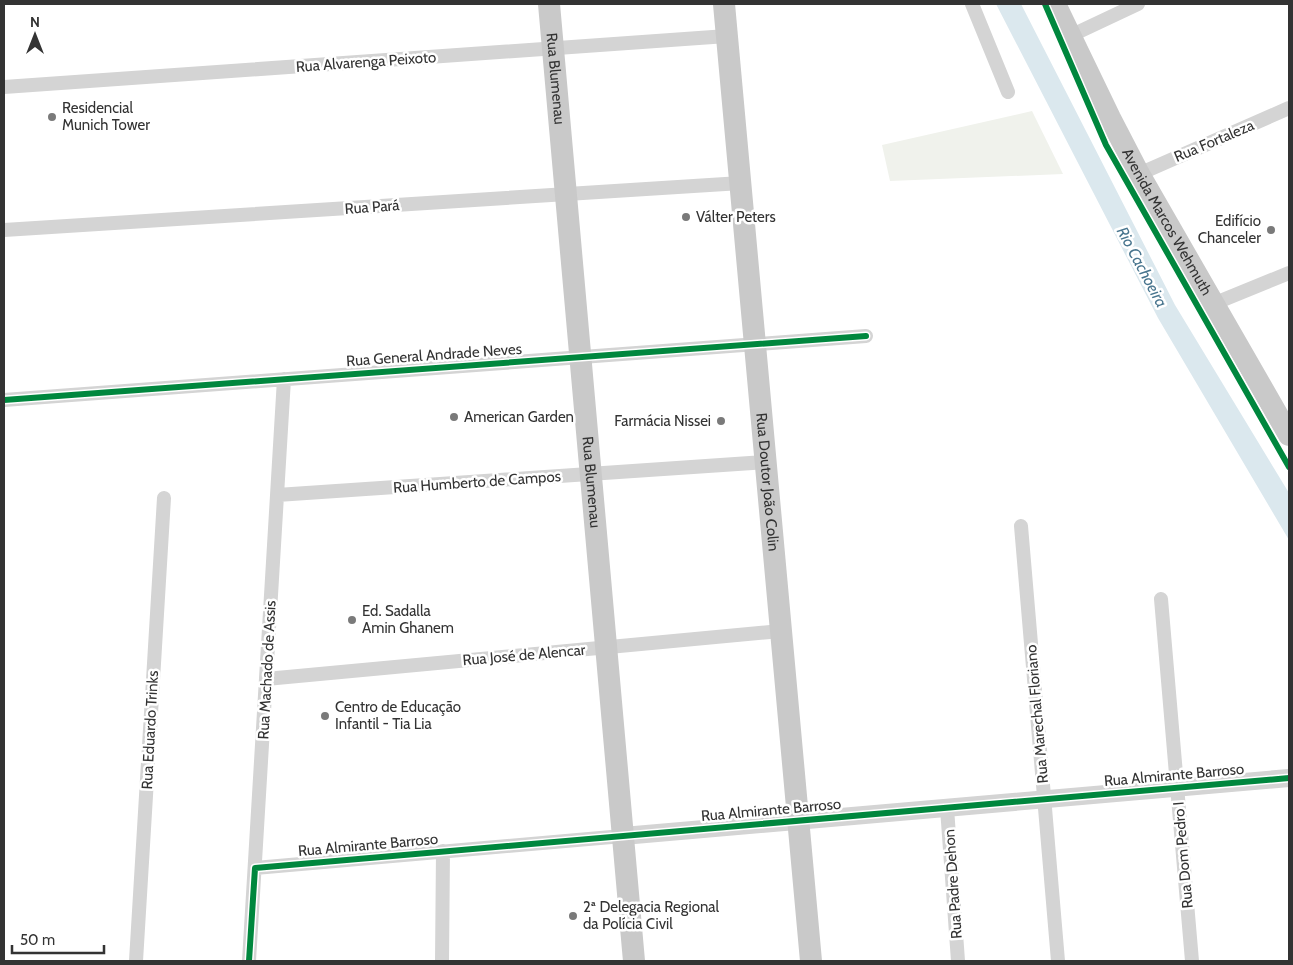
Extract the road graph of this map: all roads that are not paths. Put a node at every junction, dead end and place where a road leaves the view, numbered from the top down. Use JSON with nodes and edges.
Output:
{"nodes":[{"id":1,"x":549,"y":4,"type":"edge"},
{"id":2,"x":724,"y":4,"type":"edge"},
{"id":3,"x":972,"y":4,"type":"edge"},
{"id":4,"x":1055,"y":4,"type":"edge"},
{"id":5,"x":1138,"y":4,"type":"edge"},
{"id":6,"x":727,"y":36,"type":"junction"},
{"id":7,"x":1070,"y":36,"type":"junction"},
{"id":8,"x":553,"y":49,"type":"junction"},
{"id":9,"x":4,"y":87,"type":"edge"},
{"id":10,"x":1008,"y":92,"type":"dead end"},
{"id":11,"x":1289,"y":108,"type":"edge"},
{"id":12,"x":1139,"y":174,"type":"junction"},
{"id":13,"x":741,"y":184,"type":"junction"},
{"id":14,"x":566,"y":194,"type":"junction"},
{"id":15,"x":4,"y":230,"type":"edge"},
{"id":16,"x":1289,"y":273,"type":"edge"},
{"id":17,"x":1213,"y":304,"type":"junction"},
{"id":18,"x":866,"y":336,"type":"dead end"},
{"id":19,"x":755,"y":344,"type":"junction"},
{"id":20,"x":580,"y":357,"type":"junction"},
{"id":21,"x":284,"y":379,"type":"junction"},
{"id":22,"x":4,"y":400,"type":"edge"},
{"id":23,"x":1289,"y":435,"type":"edge"},
{"id":24,"x":766,"y":462,"type":"junction"},
{"id":25,"x":591,"y":474,"type":"junction"},
{"id":26,"x":277,"y":495,"type":"junction"},
{"id":27,"x":164,"y":498,"type":"dead end"},
{"id":28,"x":1021,"y":526,"type":"dead end"},
{"id":29,"x":1160,"y":599,"type":"dead end"},
{"id":30,"x":781,"y":631,"type":"junction"},
{"id":31,"x":606,"y":648,"type":"junction"},
{"id":32,"x":266,"y":679,"type":"junction"},
{"id":33,"x":1289,"y":778,"type":"edge"},
{"id":34,"x":1177,"y":787,"type":"junction"},
{"id":35,"x":1044,"y":799,"type":"junction"},
{"id":36,"x":947,"y":808,"type":"junction"},
{"id":37,"x":798,"y":820,"type":"junction"},
{"id":38,"x":623,"y":836,"type":"junction"},
{"id":39,"x":443,"y":852,"type":"junction"},
{"id":40,"x":255,"y":868,"type":"junction"},
{"id":41,"x":136,"y":961,"type":"edge"},
{"id":42,"x":249,"y":961,"type":"edge"},
{"id":43,"x":442,"y":961,"type":"edge"},
{"id":44,"x":634,"y":961,"type":"edge"},
{"id":45,"x":811,"y":961,"type":"edge"},
{"id":46,"x":958,"y":961,"type":"edge"},
{"id":47,"x":1058,"y":961,"type":"edge"},
{"id":48,"x":1192,"y":961,"type":"edge"}],
"edges":[{"from":1,"to":8,"type":"main road","name":"Rua Blumenau"},
{"from":2,"to":6,"type":"main road","name":"Rua Doutor João Colin"},
{"from":3,"to":10,"type":"street"},
{"from":4,"to":7,"type":"main road","name":"Avenida Marcos Wehmuth"},
{"from":5,"to":7,"type":"street"},
{"from":6,"to":8,"type":"street","name":"Rua Alvarenga Peixoto"},
{"from":6,"to":13,"type":"main road","name":"Rua Doutor João Colin"},
{"from":7,"to":12,"type":"main road","name":"Avenida Marcos Wehmuth"},
{"from":8,"to":9,"type":"street","name":"Rua Alvarenga Peixoto"},
{"from":8,"to":14,"type":"main road","name":"Rua Blumenau"},
{"from":11,"to":12,"type":"street","name":"Rua Fortaleza"},
{"from":12,"to":17,"type":"main road","name":"Avenida Marcos Wehmuth"},
{"from":13,"to":14,"type":"street","name":"Rua Pará"},
{"from":13,"to":19,"type":"main road","name":"Rua Doutor João Colin"},
{"from":14,"to":15,"type":"street","name":"Rua Pará"},
{"from":14,"to":20,"type":"main road","name":"Rua Blumenau"},
{"from":16,"to":17,"type":"street"},
{"from":17,"to":23,"type":"main road","name":"Avenida Marcos Wehmuth"},
{"from":18,"to":19,"type":"street","name":"Rua General Andrade Neves"},
{"from":19,"to":20,"type":"street","name":"Rua General Andrade Neves"},
{"from":19,"to":24,"type":"main road","name":"Rua Doutor João Colin"},
{"from":20,"to":21,"type":"street","name":"Rua General Andrade Neves"},
{"from":20,"to":25,"type":"main road","name":"Rua Blumenau"},
{"from":21,"to":22,"type":"street","name":"Rua General Andrade Neves"},
{"from":21,"to":26,"type":"street","name":"Rua Machado de Assis"},
{"from":24,"to":25,"type":"street","name":"Rua Humberto de Campos"},
{"from":24,"to":30,"type":"main road","name":"Rua Doutor João Colin"},
{"from":25,"to":26,"type":"street","name":"Rua Humberto de Campos"},
{"from":25,"to":31,"type":"main road","name":"Rua Blumenau"},
{"from":26,"to":32,"type":"street","name":"Rua Machado de Assis"},
{"from":27,"to":41,"type":"street","name":"Rua Eduardo Trinks"},
{"from":28,"to":35,"type":"street","name":"Rua Marechal Floriano"},
{"from":29,"to":34,"type":"street","name":"Rua Dom Pedro I"},
{"from":30,"to":31,"type":"street","name":"Rua José de Alencar"},
{"from":30,"to":37,"type":"main road","name":"Rua Doutor João Colin"},
{"from":31,"to":32,"type":"street","name":"Rua José de Alencar"},
{"from":31,"to":38,"type":"main road","name":"Rua Blumenau"},
{"from":32,"to":40,"type":"street","name":"Rua Machado de Assis"},
{"from":33,"to":34,"type":"street","name":"Rua Almirante Barroso"},
{"from":34,"to":35,"type":"street","name":"Rua Almirante Barroso"},
{"from":34,"to":48,"type":"street","name":"Rua Dom Pedro I"},
{"from":35,"to":36,"type":"street","name":"Rua Almirante Barroso"},
{"from":35,"to":47,"type":"street","name":"Rua Marechal Floriano"},
{"from":36,"to":37,"type":"street","name":"Rua Almirante Barroso"},
{"from":36,"to":46,"type":"street","name":"Rua Padre Dehon"},
{"from":37,"to":38,"type":"street","name":"Rua Almirante Barroso"},
{"from":37,"to":45,"type":"main road","name":"Rua Doutor João Colin"},
{"from":38,"to":39,"type":"street","name":"Rua Almirante Barroso"},
{"from":38,"to":44,"type":"main road","name":"Rua Blumenau"},
{"from":39,"to":40,"type":"street","name":"Rua Almirante Barroso"},
{"from":39,"to":43,"type":"street"},
{"from":40,"to":42,"type":"street","name":"Rua Machado de Assis"}]}
